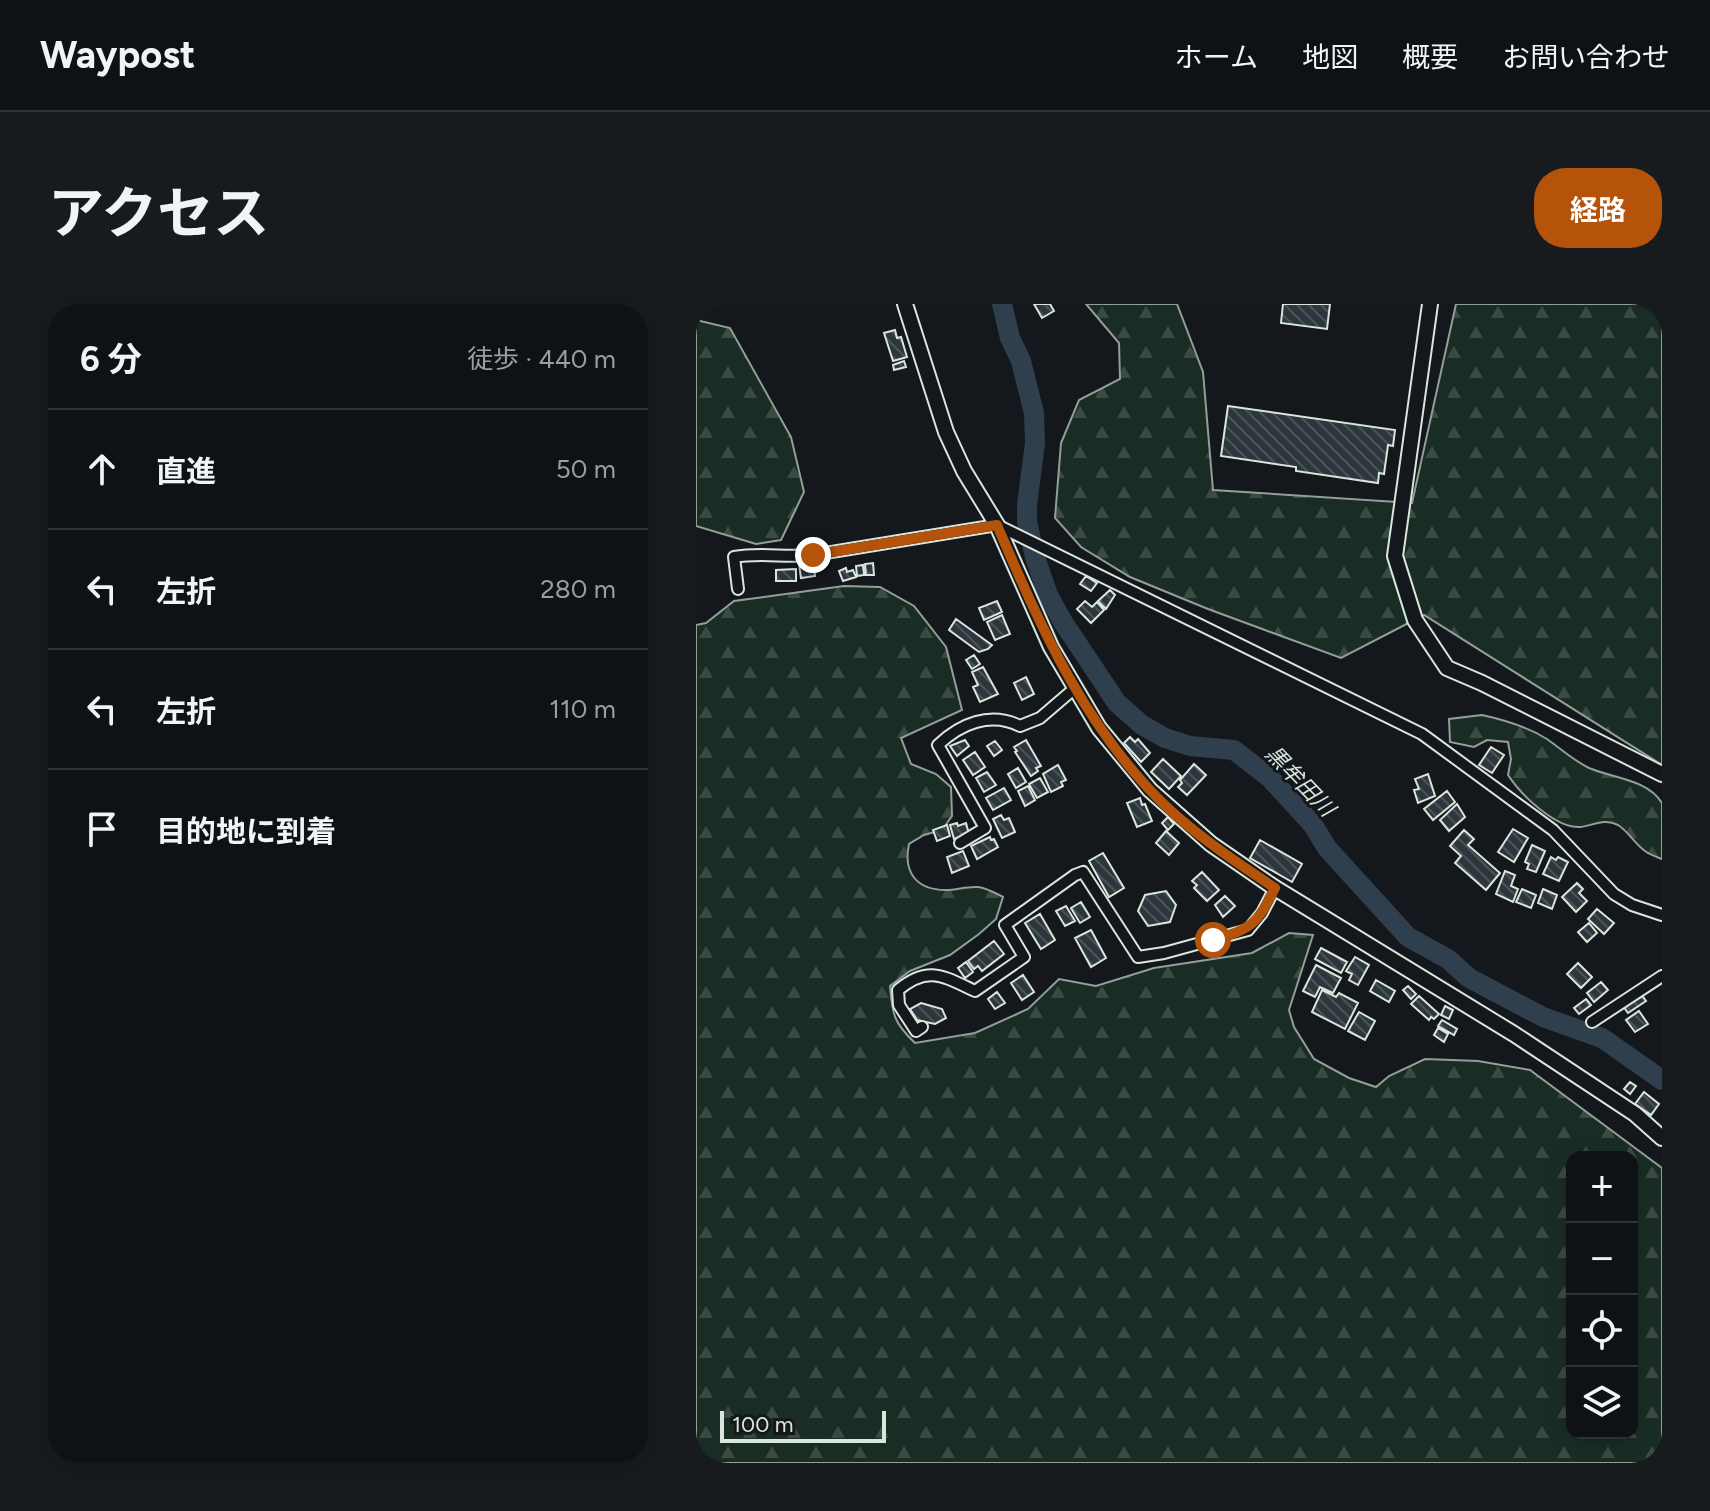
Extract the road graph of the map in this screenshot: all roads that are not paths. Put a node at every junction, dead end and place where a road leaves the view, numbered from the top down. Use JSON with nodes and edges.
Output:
{"nodes":[{"id":1,"x":905,"y":304,"type":"edge"},
{"id":2,"x":1430,"y":304,"type":"edge"},
{"id":3,"x":997,"y":525,"type":"junction"},
{"id":4,"x":738,"y":589,"type":"dead end"},
{"id":5,"x":1075,"y":688,"type":"junction"},
{"id":6,"x":1662,"y":774,"type":"edge"},
{"id":7,"x":960,"y":843,"type":"dead end"},
{"id":8,"x":1275,"y":888,"type":"junction"},
{"id":9,"x":1662,"y":915,"type":"edge"},
{"id":10,"x":1662,"y":976,"type":"edge"},
{"id":11,"x":1592,"y":1022,"type":"dead end"},
{"id":12,"x":922,"y":1027,"type":"dead end"},
{"id":13,"x":1662,"y":1138,"type":"edge"}],
"edges":[{"from":1,"to":3,"type":"street"},
{"from":2,"to":6,"type":"street"},
{"from":3,"to":4,"type":"street"},
{"from":3,"to":5,"type":"street"},
{"from":3,"to":9,"type":"street"},
{"from":5,"to":7,"type":"street"},
{"from":5,"to":8,"type":"street"},
{"from":8,"to":12,"type":"street"},
{"from":8,"to":13,"type":"street"},
{"from":10,"to":11,"type":"street"}]}
